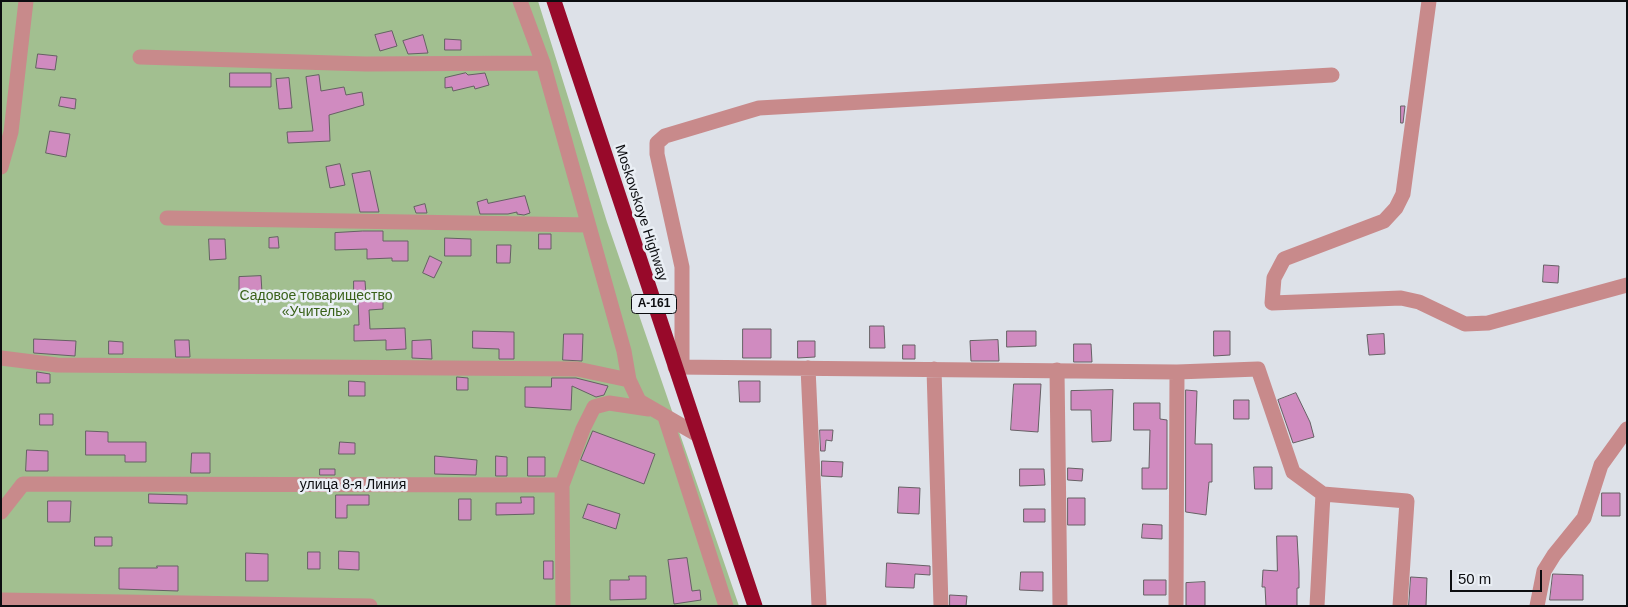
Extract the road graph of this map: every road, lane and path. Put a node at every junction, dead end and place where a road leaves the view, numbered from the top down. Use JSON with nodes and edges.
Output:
{"nodes":[{"id":1,"x":26,"y":1,"type":"edge"},
{"id":2,"x":520,"y":1,"type":"edge"},
{"id":3,"x":554,"y":1,"type":"edge"},
{"id":4,"x":1430,"y":1,"type":"edge"},
{"id":5,"x":140,"y":57,"type":"dead end"},
{"id":6,"x":543,"y":63,"type":"junction"},
{"id":7,"x":1332,"y":75,"type":"dead end"},
{"id":8,"x":1,"y":167,"type":"edge"},
{"id":9,"x":167,"y":218,"type":"dead end"},
{"id":10,"x":588,"y":225,"type":"junction"},
{"id":11,"x":1627,"y":285,"type":"edge"},
{"id":12,"x":1,"y":358,"type":"edge"},
{"id":13,"x":679,"y":366,"type":"junction"},
{"id":14,"x":808,"y":368,"type":"junction"},
{"id":15,"x":934,"y":369,"type":"junction"},
{"id":16,"x":1057,"y":370,"type":"junction"},
{"id":17,"x":1177,"y":372,"type":"junction"},
{"id":18,"x":629,"y":380,"type":"junction"},
{"id":19,"x":649,"y":409,"type":"junction"},
{"id":20,"x":665,"y":417,"type":"junction"},
{"id":21,"x":1627,"y":429,"type":"edge"},
{"id":22,"x":698,"y":435,"type":"junction"},
{"id":23,"x":562,"y":485,"type":"junction"},
{"id":24,"x":1323,"y":494,"type":"junction"},
{"id":25,"x":1,"y":512,"type":"edge"},
{"id":26,"x":1,"y":600,"type":"edge"},
{"id":27,"x":370,"y":606,"type":"edge"},
{"id":28,"x":563,"y":606,"type":"edge"},
{"id":29,"x":726,"y":606,"type":"edge"},
{"id":30,"x":755,"y":606,"type":"edge"},
{"id":31,"x":819,"y":606,"type":"edge"},
{"id":32,"x":940,"y":606,"type":"edge"},
{"id":33,"x":1060,"y":606,"type":"edge"},
{"id":34,"x":1176,"y":606,"type":"edge"},
{"id":35,"x":1317,"y":606,"type":"edge"},
{"id":36,"x":1400,"y":606,"type":"edge"},
{"id":37,"x":1537,"y":606,"type":"edge"}],
"edges":[{"from":1,"to":8,"type":"street"},
{"from":2,"to":6,"type":"street"},
{"from":3,"to":13,"type":"highway","name":"Moskovskoye Highway","number":"А-161"},
{"from":4,"to":11,"type":"street"},
{"from":5,"to":6,"type":"street"},
{"from":6,"to":10,"type":"street"},
{"from":7,"to":13,"type":"street"},
{"from":9,"to":10,"type":"street"},
{"from":10,"to":18,"type":"street"},
{"from":12,"to":18,"type":"street"},
{"from":13,"to":14,"type":"street"},
{"from":13,"to":22,"type":"highway","name":"Moskovskoye Highway","number":"А-161"},
{"from":14,"to":15,"type":"street"},
{"from":14,"to":31,"type":"street"},
{"from":15,"to":16,"type":"street"},
{"from":15,"to":32,"type":"street"},
{"from":16,"to":17,"type":"street"},
{"from":16,"to":33,"type":"street"},
{"from":17,"to":24,"type":"street"},
{"from":17,"to":34,"type":"street"},
{"from":18,"to":19,"type":"street"},
{"from":19,"to":20,"type":"street"},
{"from":19,"to":23,"type":"street"},
{"from":20,"to":22,"type":"street"},
{"from":20,"to":29,"type":"street"},
{"from":21,"to":37,"type":"street"},
{"from":22,"to":30,"type":"highway","name":"Moskovskoye Highway","number":"А-161"},
{"from":23,"to":25,"type":"street","name":"улица 8-я Линия"},
{"from":23,"to":28,"type":"street"},
{"from":24,"to":35,"type":"street"},
{"from":24,"to":36,"type":"street"},
{"from":26,"to":27,"type":"street"}]}
